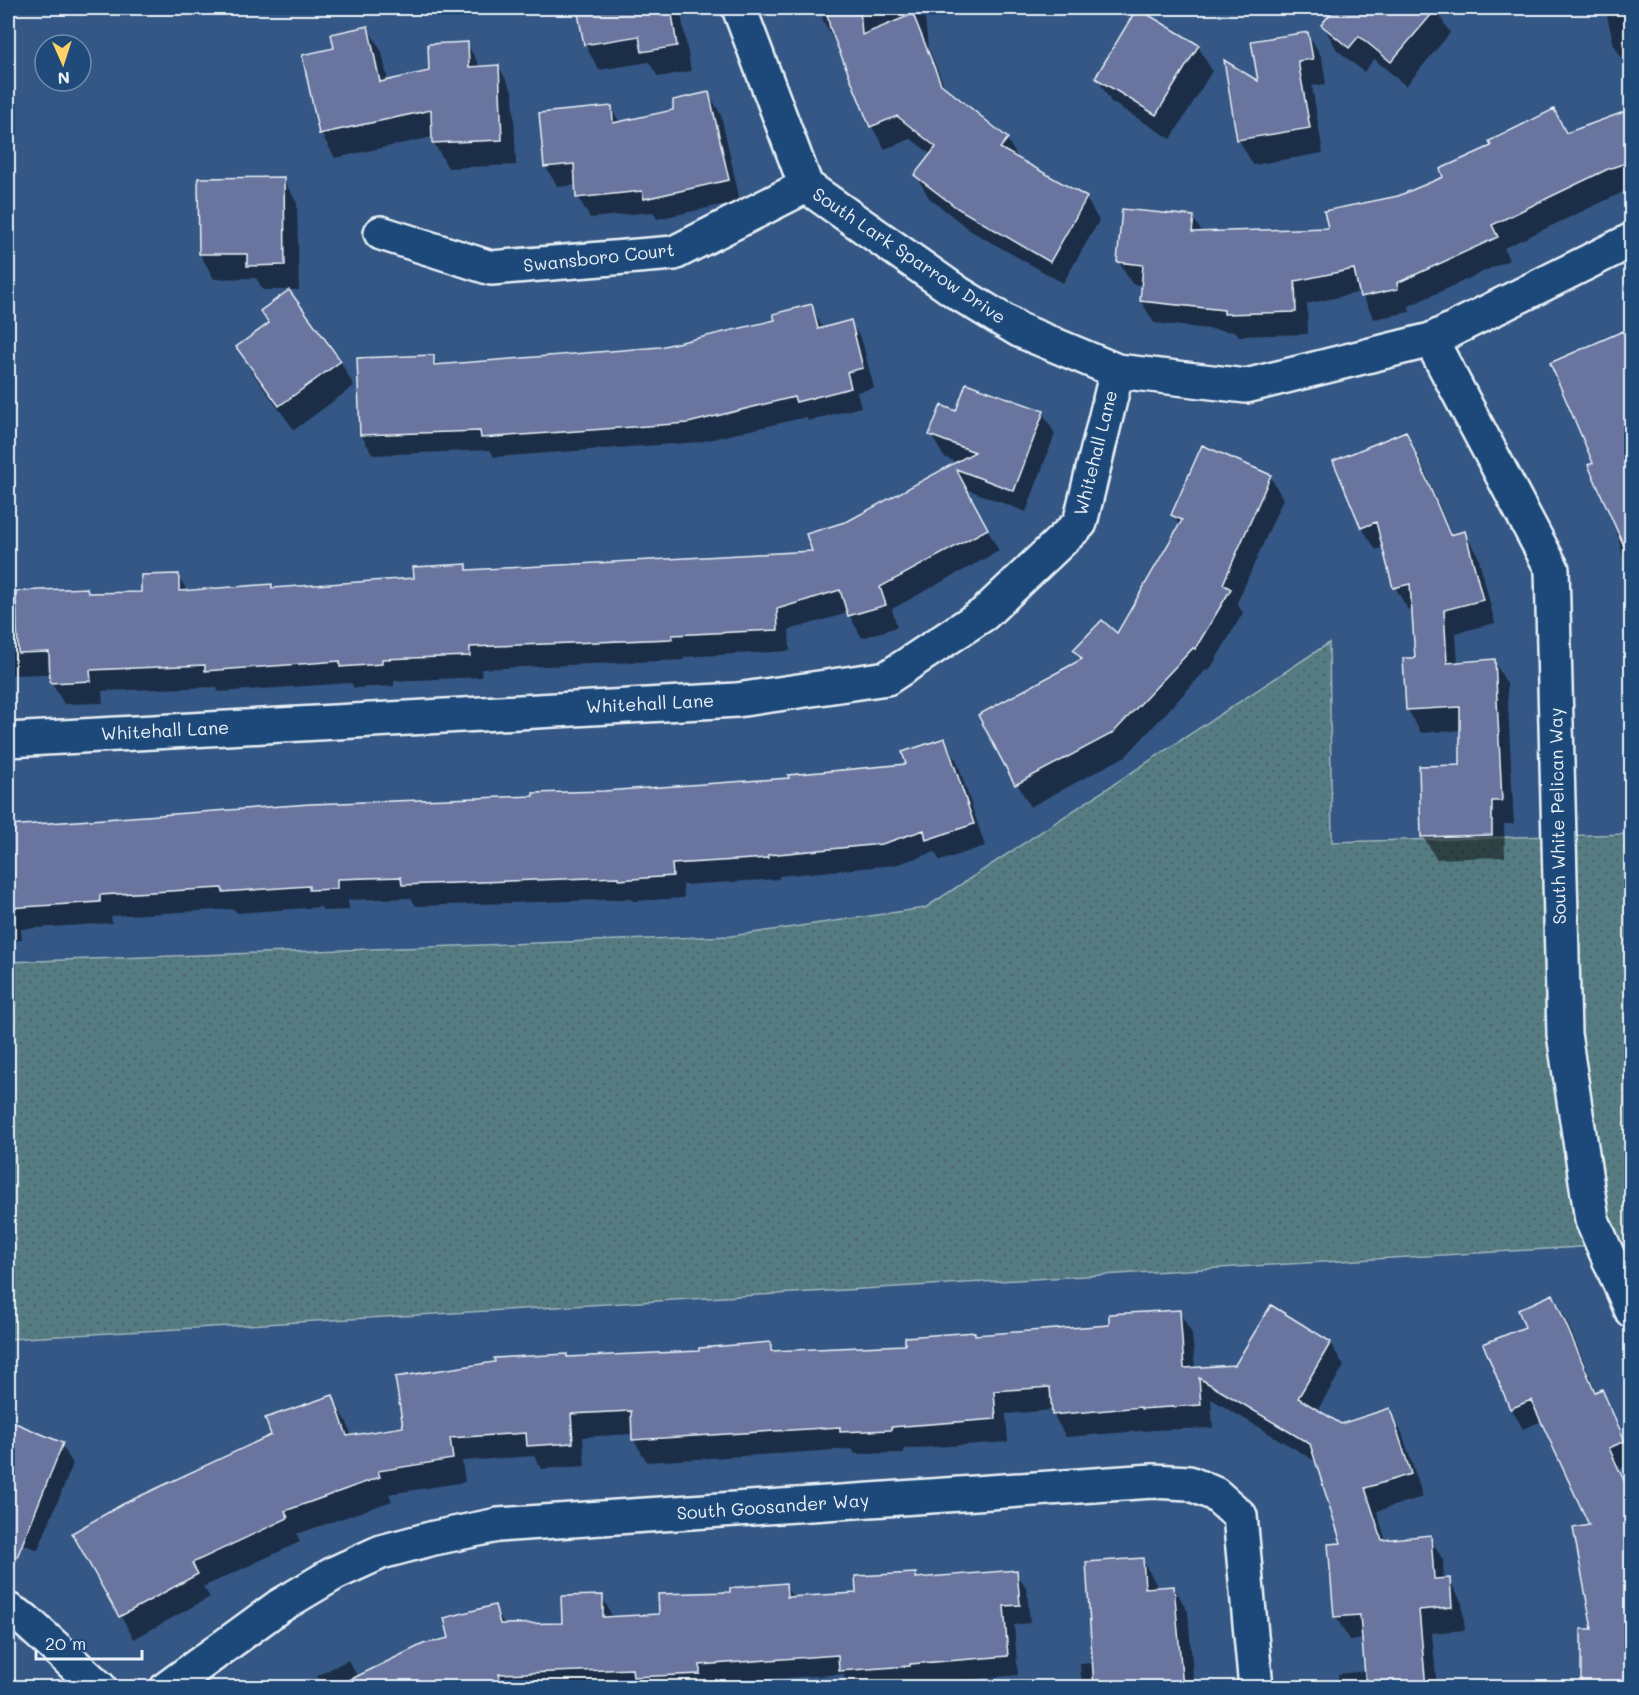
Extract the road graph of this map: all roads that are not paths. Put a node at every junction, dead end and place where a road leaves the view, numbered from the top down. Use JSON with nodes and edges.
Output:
{"nodes":[{"id":1,"x":740,"y":8,"type":"edge"},
{"id":2,"x":806,"y":186,"type":"junction"},
{"id":3,"x":381,"y":233,"type":"dead end"},
{"id":4,"x":1632,"y":240,"type":"edge"},
{"id":5,"x":1431,"y":340,"type":"junction"},
{"id":6,"x":1117,"y":371,"type":"junction"},
{"id":7,"x":8,"y":740,"type":"edge"},
{"id":8,"x":1632,"y":1311,"type":"edge"},
{"id":9,"x":8,"y":1610,"type":"edge"},
{"id":10,"x":100,"y":1688,"type":"edge"},
{"id":11,"x":167,"y":1688,"type":"edge"},
{"id":12,"x":1256,"y":1688,"type":"edge"}],
"edges":[{"from":1,"to":2,"type":"street","name":"South Lark Sparrow Drive"},
{"from":2,"to":3,"type":"street","name":"Swansboro Court"},
{"from":2,"to":6,"type":"street","name":"South Lark Sparrow Drive"},
{"from":4,"to":5,"type":"street","name":"South Lark Sparrow Drive"},
{"from":5,"to":6,"type":"street","name":"South Lark Sparrow Drive"},
{"from":5,"to":8,"type":"street","name":"South White Pelican Way"},
{"from":6,"to":7,"type":"street","name":"Whitehall Lane"},
{"from":9,"to":10,"type":"street"},
{"from":11,"to":12,"type":"street","name":"South Goosander Way"}]}
